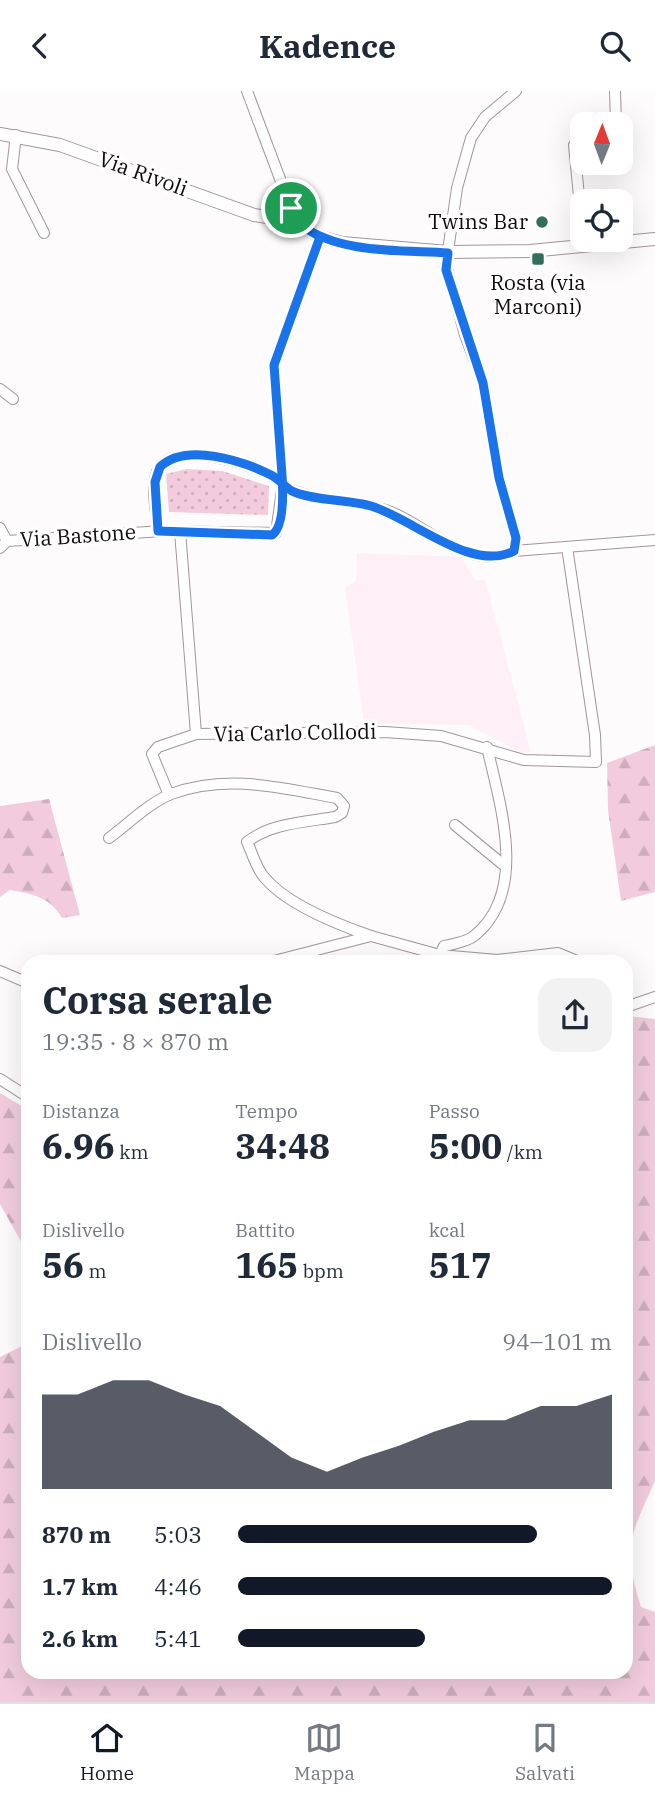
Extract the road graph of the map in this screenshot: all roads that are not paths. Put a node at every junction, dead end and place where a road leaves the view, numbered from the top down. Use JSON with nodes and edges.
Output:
{"nodes":[{"id":1,"x":247,"y":91,"type":"edge"},
{"id":2,"x":516,"y":91,"type":"edge"},
{"id":3,"x":615,"y":91,"type":"edge"},
{"id":4,"x":616,"y":112,"type":"edge"},
{"id":5,"x":0,"y":134,"type":"edge"},
{"id":6,"x":16,"y":135,"type":"junction"},
{"id":7,"x":287,"y":214,"type":"junction"},
{"id":8,"x":44,"y":233,"type":"dead end"},
{"id":9,"x":320,"y":237,"type":"junction"},
{"id":10,"x":655,"y":239,"type":"edge"},
{"id":11,"x":633,"y":240,"type":"edge"},
{"id":12,"x":570,"y":243,"type":"edge"},
{"id":13,"x":448,"y":253,"type":"junction"},
{"id":14,"x":0,"y":389,"type":"edge"},
{"id":15,"x":13,"y":399,"type":"dead end"},
{"id":16,"x":283,"y":484,"type":"junction"},
{"id":17,"x":0,"y":528,"type":"edge"},
{"id":18,"x":158,"y":531,"type":"junction"},
{"id":19,"x":180,"y":531,"type":"junction"},
{"id":20,"x":655,"y":540,"type":"edge"},
{"id":21,"x":4,"y":544,"type":"edge"},
{"id":22,"x":568,"y":547,"type":"junction"},
{"id":23,"x":514,"y":551,"type":"junction"},
{"id":24,"x":196,"y":734,"type":"junction"},
{"id":25,"x":487,"y":747,"type":"junction"},
{"id":26,"x":169,"y":795,"type":"junction"},
{"id":27,"x":455,"y":825,"type":"dead end"},
{"id":28,"x":109,"y":838,"type":"dead end"},
{"id":29,"x":506,"y":867,"type":"junction"},
{"id":30,"x":371,"y":936,"type":"junction"},
{"id":31,"x":297,"y":955,"type":"edge"},
{"id":32,"x":440,"y":955,"type":"joint"},
{"id":33,"x":541,"y":955,"type":"edge"},
{"id":34,"x":563,"y":955,"type":"edge"},
{"id":35,"x":0,"y":971,"type":"edge"},
{"id":36,"x":21,"y":980,"type":"edge"},
{"id":37,"x":655,"y":997,"type":"edge"},
{"id":38,"x":633,"y":1005,"type":"edge"},
{"id":39,"x":0,"y":1079,"type":"edge"},
{"id":40,"x":21,"y":1092,"type":"edge"}],
"edges":[{"from":1,"to":7,"type":"street"},
{"from":2,"to":13,"type":"street"},
{"from":3,"to":4,"type":"street"},
{"from":5,"to":6,"type":"street","name":"Via Rivoli"},
{"from":6,"to":7,"type":"street","name":"Via Rivoli"},
{"from":6,"to":8,"type":"street"},
{"from":7,"to":9,"type":"street","name":"Via Rivoli"},
{"from":9,"to":13,"type":"street"},
{"from":9,"to":16,"type":"street"},
{"from":10,"to":11,"type":"street"},
{"from":12,"to":13,"type":"street"},
{"from":13,"to":23,"type":"street"},
{"from":14,"to":15,"type":"street"},
{"from":16,"to":18,"type":"street","name":"Via Bastone"},
{"from":16,"to":19,"type":"street","name":"Via Bastone"},
{"from":16,"to":23,"type":"street","name":"Via Bastone"},
{"from":17,"to":21,"type":"street"},
{"from":18,"to":19,"type":"street","name":"Via Bastone"},
{"from":18,"to":21,"type":"street","name":"Via Bastone"},
{"from":19,"to":24,"type":"street"},
{"from":20,"to":22,"type":"street","name":"Via Bastone"},
{"from":22,"to":23,"type":"street","name":"Via Bastone"},
{"from":22,"to":25,"type":"street","name":"Via Carlo Collodi"},
{"from":24,"to":25,"type":"street","name":"Via Carlo Collodi"},
{"from":24,"to":26,"type":"street","name":"Via Carlo Collodi"},
{"from":25,"to":29,"type":"street"},
{"from":26,"to":28,"type":"street"},
{"from":26,"to":30,"type":"street"},
{"from":27,"to":29,"type":"street"},
{"from":29,"to":32,"type":"street"},
{"from":30,"to":31,"type":"street"},
{"from":30,"to":32,"type":"street"},
{"from":33,"to":34,"type":"street"},
{"from":35,"to":36,"type":"street"},
{"from":37,"to":38,"type":"street"},
{"from":39,"to":40,"type":"street"}]}
